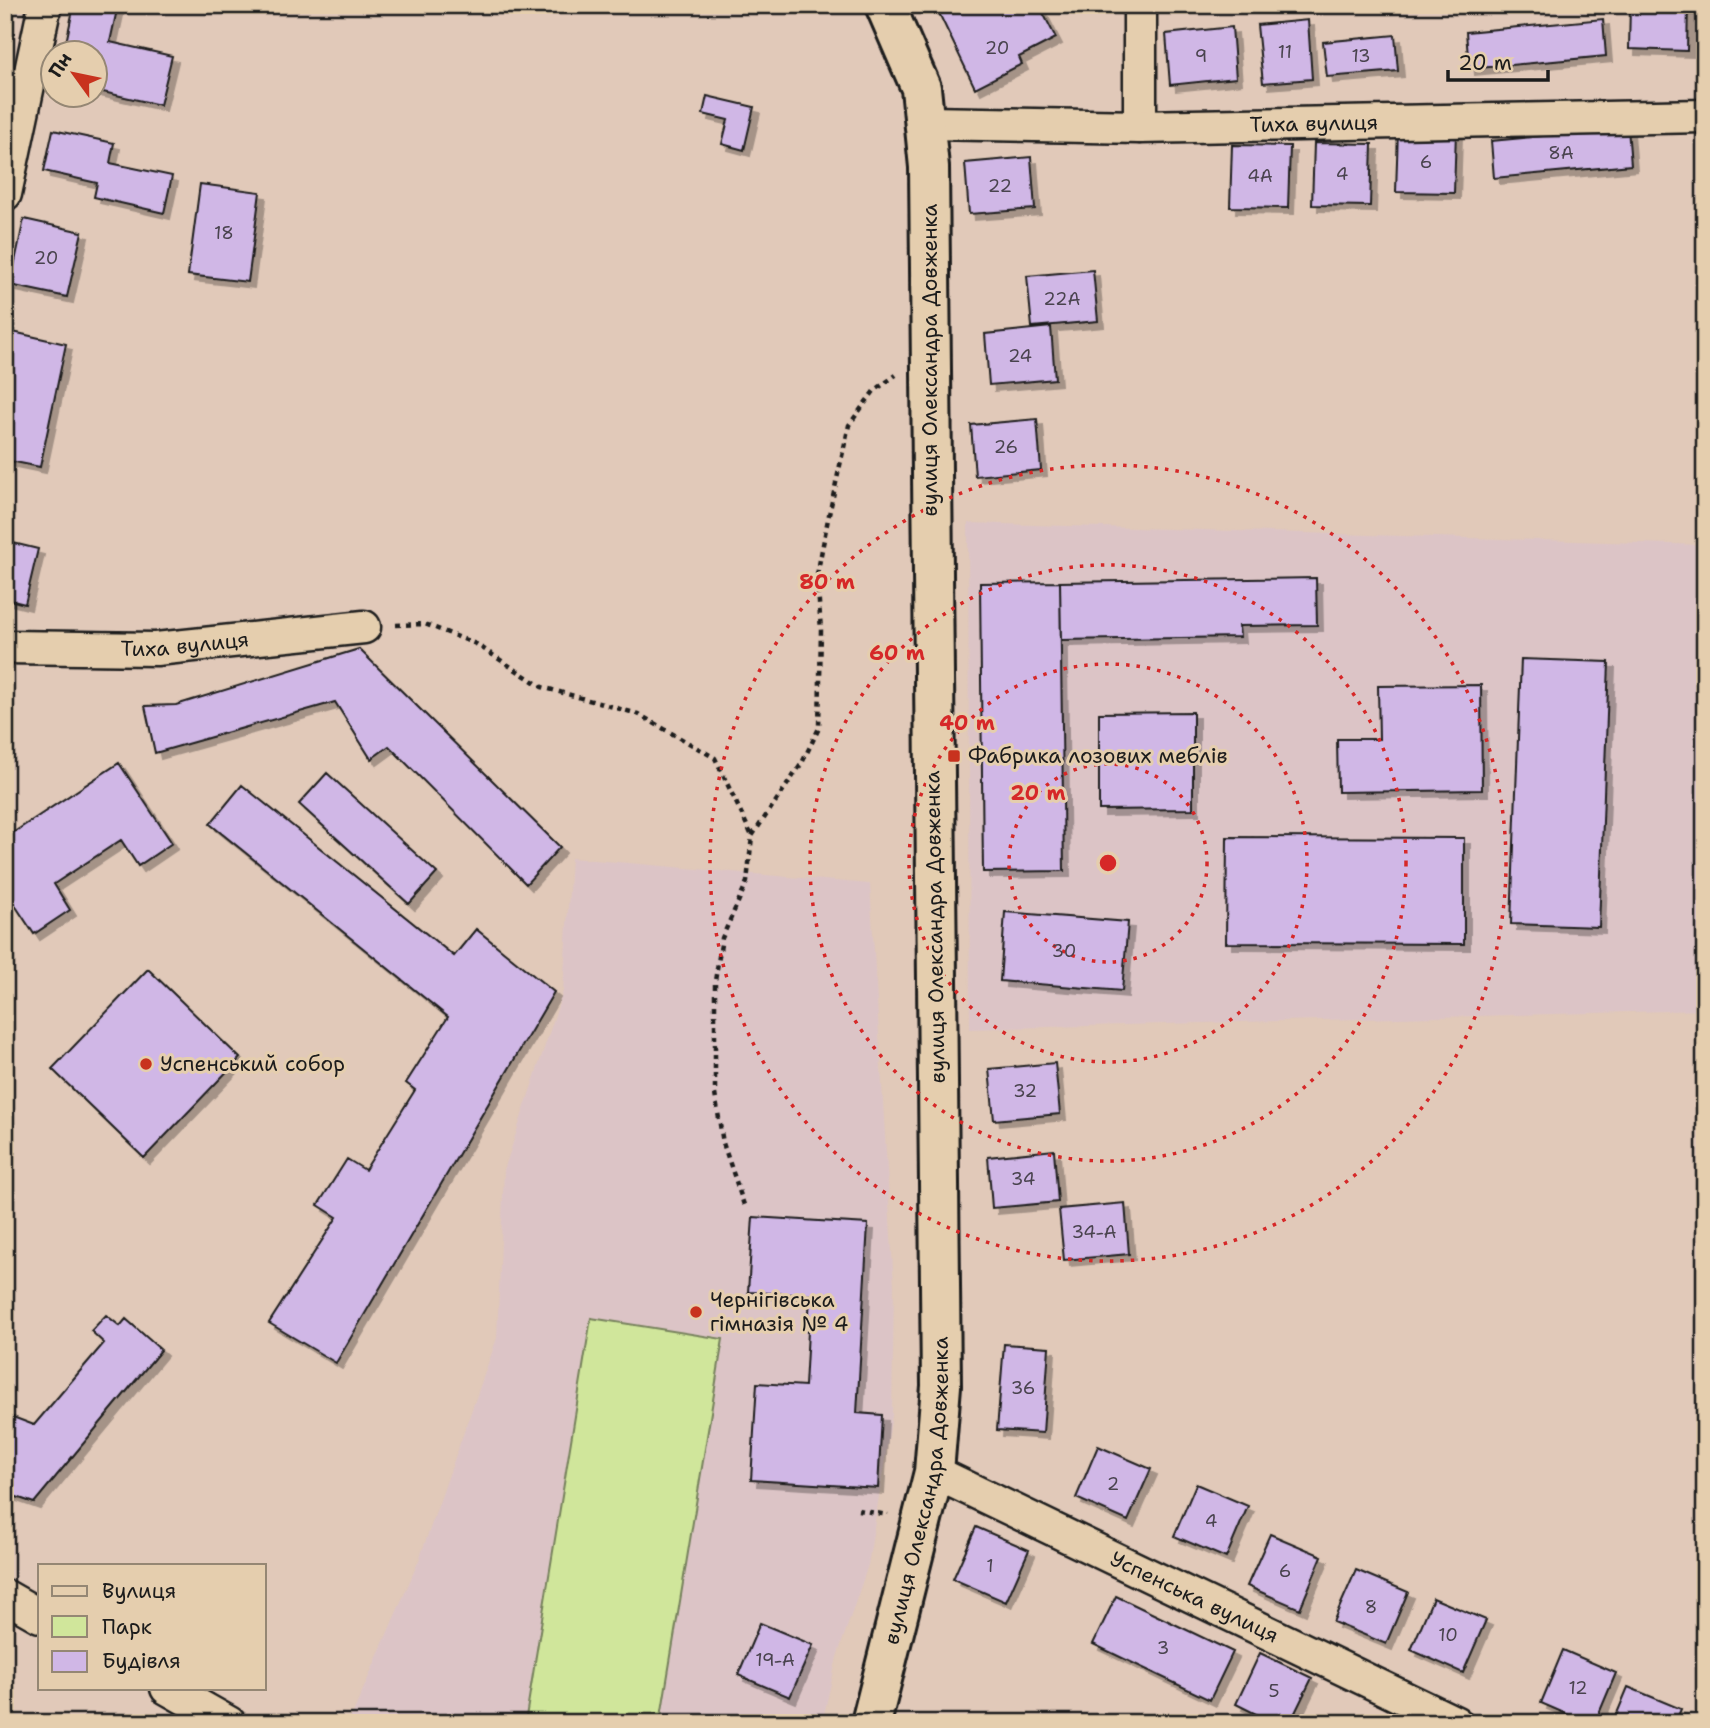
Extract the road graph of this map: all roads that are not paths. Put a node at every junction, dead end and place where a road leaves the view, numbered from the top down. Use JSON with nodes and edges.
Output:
{"nodes":[{"id":1,"x":45,"y":5,"type":"edge"},
{"id":2,"x":885,"y":5,"type":"edge"},
{"id":3,"x":1140,"y":5,"type":"edge"},
{"id":4,"x":1705,"y":116,"type":"edge"},
{"id":5,"x":926,"y":123,"type":"junction"},
{"id":6,"x":1140,"y":127,"type":"junction"},
{"id":7,"x":5,"y":194,"type":"edge"},
{"id":8,"x":364,"y":627,"type":"road end"},
{"id":9,"x":5,"y":647,"type":"edge"},
{"id":10,"x":934,"y":1472,"type":"junction"},
{"id":11,"x":5,"y":1596,"type":"edge"},
{"id":12,"x":38,"y":1615,"type":"edge"},
{"id":13,"x":171,"y":1690,"type":"edge"},
{"id":14,"x":229,"y":1723,"type":"edge"},
{"id":15,"x":871,"y":1723,"type":"edge"},
{"id":16,"x":1455,"y":1723,"type":"edge"}],
"edges":[{"from":1,"to":7,"type":"street"},
{"from":2,"to":5,"type":"main road","name":"вулиця Олександра Довженка"},
{"from":3,"to":6,"type":"street"},
{"from":4,"to":6,"type":"street","name":"Тиха вулиця"},
{"from":5,"to":6,"type":"street","name":"Тиха вулиця"},
{"from":5,"to":10,"type":"main road","name":"вулиця Олександра Довженка"},
{"from":8,"to":9,"type":"street","name":"Тиха вулиця"},
{"from":10,"to":15,"type":"main road","name":"вулиця Олександра Довженка"},
{"from":10,"to":16,"type":"street","name":"Успенська вулиця"},
{"from":11,"to":12,"type":"street"},
{"from":13,"to":14,"type":"street"}]}
